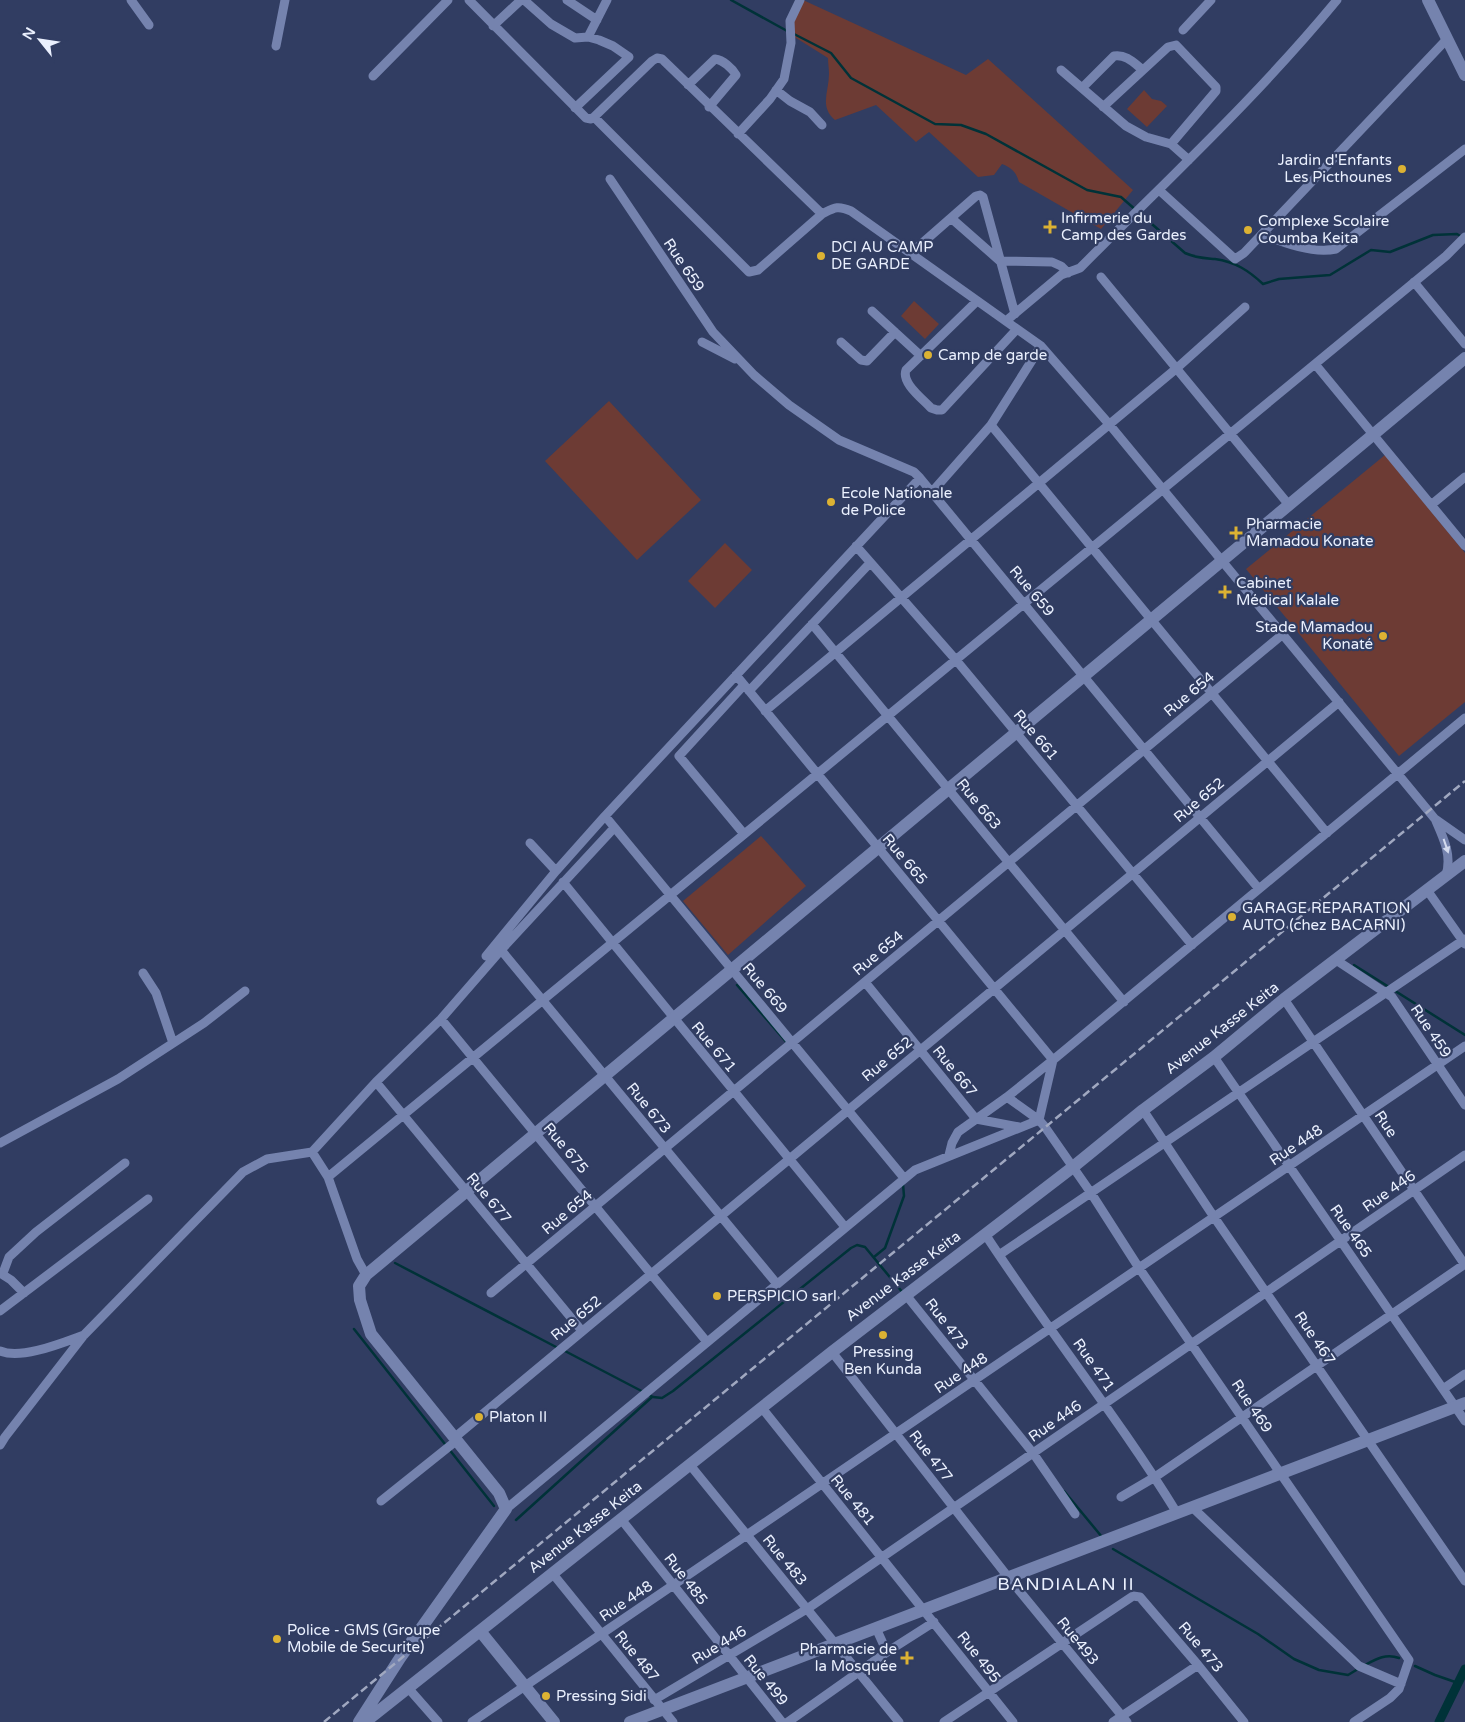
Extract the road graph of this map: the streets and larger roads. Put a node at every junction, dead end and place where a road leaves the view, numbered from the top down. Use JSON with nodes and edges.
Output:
{"nodes":[{"id":1,"x":131,"y":0,"type":"edge"},
{"id":2,"x":285,"y":0,"type":"edge"},
{"id":3,"x":448,"y":0,"type":"edge"},
{"id":4,"x":469,"y":0,"type":"edge"},
{"id":5,"x":522,"y":0,"type":"edge"},
{"id":6,"x":568,"y":0,"type":"edge"},
{"id":7,"x":607,"y":0,"type":"edge"},
{"id":8,"x":800,"y":0,"type":"edge"},
{"id":9,"x":1211,"y":0,"type":"edge"},
{"id":10,"x":1336,"y":0,"type":"edge"},
{"id":11,"x":1428,"y":0,"type":"edge"},
{"id":12,"x":597,"y":20,"type":"junction"},
{"id":13,"x":149,"y":25,"type":"dead end"},
{"id":14,"x":493,"y":26,"type":"junction"},
{"id":15,"x":1183,"y":30,"type":"dead end"},
{"id":16,"x":588,"y":37,"type":"junction"},
{"id":17,"x":1447,"y":39,"type":"junction"},
{"id":18,"x":276,"y":46,"type":"dead end"},
{"id":19,"x":1061,"y":70,"type":"dead end"},
{"id":20,"x":1144,"y":70,"type":"junction"},
{"id":21,"x":1465,"y":75,"type":"edge"},
{"id":22,"x":372,"y":76,"type":"dead end"},
{"id":23,"x":688,"y":85,"type":"junction"},
{"id":24,"x":1082,"y":88,"type":"junction"},
{"id":25,"x":776,"y":90,"type":"junction"},
{"id":26,"x":710,"y":107,"type":"junction"},
{"id":27,"x":1103,"y":107,"type":"junction"},
{"id":28,"x":575,"y":108,"type":"junction"},
{"id":29,"x":594,"y":117,"type":"junction"},
{"id":30,"x":822,"y":125,"type":"dead end"},
{"id":31,"x":738,"y":134,"type":"junction"},
{"id":32,"x":1171,"y":144,"type":"junction"},
{"id":33,"x":1465,"y":149,"type":"edge"},
{"id":34,"x":1189,"y":160,"type":"junction"},
{"id":35,"x":610,"y":179,"type":"dead end"},
{"id":36,"x":1158,"y":190,"type":"junction"},
{"id":37,"x":822,"y":214,"type":"junction"},
{"id":38,"x":951,"y":218,"type":"junction"},
{"id":39,"x":1262,"y":234,"type":"junction"},
{"id":40,"x":1463,"y":239,"type":"edge"},
{"id":41,"x":911,"y":253,"type":"junction"},
{"id":42,"x":1000,"y":261,"type":"junction"},
{"id":43,"x":1068,"y":273,"type":"junction"},
{"id":44,"x":1101,"y":277,"type":"dead end"},
{"id":45,"x":1414,"y":282,"type":"junction"},
{"id":46,"x":977,"y":301,"type":"junction"},
{"id":47,"x":1245,"y":307,"type":"dead end"},
{"id":48,"x":872,"y":310,"type":"dead end"},
{"id":49,"x":1015,"y":314,"type":"junction"},
{"id":50,"x":1006,"y":321,"type":"junction"},
{"id":51,"x":1017,"y":329,"type":"junction"},
{"id":52,"x":896,"y":332,"type":"junction"},
{"id":53,"x":702,"y":342,"type":"dead end"},
{"id":54,"x":842,"y":342,"type":"dead end"},
{"id":55,"x":1465,"y":344,"type":"edge"},
{"id":56,"x":1041,"y":346,"type":"junction"},
{"id":57,"x":921,"y":356,"type":"junction"},
{"id":58,"x":1465,"y":358,"type":"edge"},
{"id":59,"x":741,"y":362,"type":"junction"},
{"id":60,"x":1315,"y":364,"type":"junction"},
{"id":61,"x":1177,"y":368,"type":"junction"},
{"id":62,"x":1110,"y":424,"type":"junction"},
{"id":63,"x":991,"y":425,"type":"junction"},
{"id":64,"x":1231,"y":434,"type":"junction"},
{"id":65,"x":1373,"y":435,"type":"junction"},
{"id":66,"x":1465,"y":476,"type":"edge"},
{"id":67,"x":920,"y":478,"type":"junction"},
{"id":68,"x":1039,"y":483,"type":"junction"},
{"id":69,"x":1163,"y":489,"type":"junction"},
{"id":70,"x":932,"y":492,"type":"junction"},
{"id":71,"x":1290,"y":505,"type":"junction"},
{"id":72,"x":1431,"y":505,"type":"junction"},
{"id":73,"x":971,"y":539,"type":"junction"},
{"id":74,"x":856,"y":546,"type":"junction"},
{"id":75,"x":1465,"y":546,"type":"edge"},
{"id":76,"x":1092,"y":548,"type":"junction"},
{"id":77,"x":1222,"y":561,"type":"junction"},
{"id":78,"x":870,"y":563,"type":"junction"},
{"id":79,"x":901,"y":597,"type":"junction"},
{"id":80,"x":1024,"y":604,"type":"junction"},
{"id":81,"x":1152,"y":620,"type":"junction"},
{"id":82,"x":812,"y":624,"type":"junction"},
{"id":83,"x":1283,"y":634,"type":"junction"},
{"id":84,"x":835,"y":652,"type":"junction"},
{"id":85,"x":956,"y":660,"type":"junction"},
{"id":86,"x":736,"y":675,"type":"junction"},
{"id":87,"x":1084,"y":676,"type":"junction"},
{"id":88,"x":746,"y":688,"type":"junction"},
{"id":89,"x":1212,"y":693,"type":"junction"},
{"id":90,"x":1339,"y":702,"type":"junction"},
{"id":91,"x":765,"y":711,"type":"junction"},
{"id":92,"x":888,"y":716,"type":"junction"},
{"id":93,"x":1465,"y":718,"type":"edge"},
{"id":94,"x":1016,"y":732,"type":"junction"},
{"id":95,"x":1144,"y":749,"type":"junction"},
{"id":96,"x":1268,"y":761,"type":"junction"},
{"id":97,"x":817,"y":774,"type":"junction"},
{"id":98,"x":1398,"y":774,"type":"junction"},
{"id":99,"x":948,"y":789,"type":"junction"},
{"id":100,"x":1077,"y":806,"type":"junction"},
{"id":101,"x":605,"y":816,"type":"junction"},
{"id":102,"x":1200,"y":817,"type":"junction"},
{"id":103,"x":1435,"y":819,"type":"junction"},
{"id":104,"x":614,"y":828,"type":"junction"},
{"id":105,"x":1327,"y":833,"type":"junction"},
{"id":106,"x":744,"y":834,"type":"junction"},
{"id":107,"x":1465,"y":840,"type":"edge"},
{"id":108,"x":530,"y":843,"type":"dead end"},
{"id":109,"x":878,"y":848,"type":"junction"},
{"id":110,"x":1465,"y":861,"type":"edge"},
{"id":111,"x":1009,"y":862,"type":"junction"},
{"id":112,"x":556,"y":871,"type":"junction"},
{"id":113,"x":1132,"y":873,"type":"junction"},
{"id":114,"x":1446,"y":875,"type":"junction"},
{"id":115,"x":563,"y":882,"type":"junction"},
{"id":116,"x":1259,"y":889,"type":"junction"},
{"id":117,"x":1428,"y":890,"type":"junction"},
{"id":118,"x":670,"y":895,"type":"junction"},
{"id":119,"x":938,"y":921,"type":"junction"},
{"id":120,"x":1064,"y":930,"type":"junction"},
{"id":121,"x":1464,"y":941,"type":"edge"},
{"id":122,"x":612,"y":943,"type":"junction"},
{"id":123,"x":1192,"y":945,"type":"junction"},
{"id":124,"x":501,"y":950,"type":"junction"},
{"id":125,"x":486,"y":956,"type":"dead end"},
{"id":126,"x":1336,"y":960,"type":"junction"},
{"id":127,"x":732,"y":970,"type":"junction"},
{"id":128,"x":144,"y":973,"type":"dead end"},
{"id":129,"x":865,"y":982,"type":"junction"},
{"id":130,"x":994,"y":988,"type":"junction"},
{"id":131,"x":245,"y":991,"type":"dead end"},
{"id":132,"x":1388,"y":994,"type":"junction"},
{"id":133,"x":1284,"y":999,"type":"junction"},
{"id":134,"x":542,"y":1000,"type":"junction"},
{"id":135,"x":1124,"y":1002,"type":"junction"},
{"id":136,"x":441,"y":1019,"type":"junction"},
{"id":137,"x":673,"y":1019,"type":"junction"},
{"id":138,"x":792,"y":1042,"type":"junction"},
{"id":139,"x":1313,"y":1042,"type":"junction"},
{"id":140,"x":173,"y":1043,"type":"junction"},
{"id":141,"x":1465,"y":1046,"type":"edge"},
{"id":142,"x":920,"y":1050,"type":"junction"},
{"id":143,"x":1214,"y":1057,"type":"junction"},
{"id":144,"x":473,"y":1058,"type":"junction"},
{"id":145,"x":1054,"y":1060,"type":"junction"},
{"id":146,"x":1438,"y":1065,"type":"junction"},
{"id":147,"x":605,"y":1076,"type":"junction"},
{"id":148,"x":376,"y":1082,"type":"junction"},
{"id":149,"x":733,"y":1091,"type":"junction"},
{"id":150,"x":1239,"y":1092,"type":"junction"},
{"id":151,"x":1007,"y":1097,"type":"junction"},
{"id":152,"x":1465,"y":1105,"type":"edge"},
{"id":153,"x":848,"y":1110,"type":"junction"},
{"id":154,"x":1143,"y":1110,"type":"junction"},
{"id":155,"x":404,"y":1115,"type":"junction"},
{"id":156,"x":1363,"y":1116,"type":"junction"},
{"id":157,"x":976,"y":1118,"type":"junction"},
{"id":158,"x":1039,"y":1120,"type":"junction"},
{"id":159,"x":1020,"y":1127,"type":"junction"},
{"id":160,"x":536,"y":1134,"type":"junction"},
{"id":161,"x":1166,"y":1142,"type":"junction"},
{"id":162,"x":0,"y":1143,"type":"edge"},
{"id":163,"x":665,"y":1148,"type":"junction"},
{"id":164,"x":312,"y":1152,"type":"junction"},
{"id":165,"x":949,"y":1155,"type":"junction"},
{"id":166,"x":1465,"y":1155,"type":"edge"},
{"id":167,"x":789,"y":1159,"type":"junction"},
{"id":168,"x":125,"y":1163,"type":"dead end"},
{"id":169,"x":1289,"y":1166,"type":"junction"},
{"id":170,"x":1073,"y":1167,"type":"junction"},
{"id":171,"x":328,"y":1177,"type":"junction"},
{"id":172,"x":904,"y":1178,"type":"junction"},
{"id":173,"x":1414,"y":1190,"type":"junction"},
{"id":174,"x":466,"y":1192,"type":"junction"},
{"id":175,"x":1091,"y":1193,"type":"junction"},
{"id":176,"x":148,"y":1200,"type":"dead end"},
{"id":177,"x":595,"y":1206,"type":"junction"},
{"id":178,"x":720,"y":1216,"type":"junction"},
{"id":179,"x":1214,"y":1217,"type":"junction"},
{"id":180,"x":845,"y":1227,"type":"junction"},
{"id":181,"x":985,"y":1234,"type":"junction"},
{"id":182,"x":1341,"y":1241,"type":"junction"},
{"id":183,"x":999,"y":1255,"type":"junction"},
{"id":184,"x":526,"y":1264,"type":"junction"},
{"id":185,"x":1465,"y":1264,"type":"edge"},
{"id":186,"x":1140,"y":1268,"type":"junction"},
{"id":187,"x":1,"y":1273,"type":"edge"},
{"id":188,"x":651,"y":1274,"type":"junction"},
{"id":189,"x":366,"y":1275,"type":"junction"},
{"id":190,"x":777,"y":1284,"type":"junction"},
{"id":191,"x":1266,"y":1292,"type":"junction"},
{"id":192,"x":24,"y":1293,"type":"junction"},
{"id":193,"x":491,"y":1293,"type":"dead end"},
{"id":194,"x":906,"y":1294,"type":"junction"},
{"id":195,"x":0,"y":1311,"type":"edge"},
{"id":196,"x":1392,"y":1314,"type":"junction"},
{"id":197,"x":1051,"y":1328,"type":"junction"},
{"id":198,"x":582,"y":1331,"type":"junction"},
{"id":199,"x":84,"y":1335,"type":"junction"},
{"id":200,"x":707,"y":1342,"type":"junction"},
{"id":201,"x":1193,"y":1343,"type":"junction"},
{"id":202,"x":0,"y":1351,"type":"edge"},
{"id":203,"x":832,"y":1352,"type":"junction"},
{"id":204,"x":1317,"y":1366,"type":"junction"},
{"id":205,"x":1465,"y":1374,"type":"edge"},
{"id":206,"x":974,"y":1381,"type":"junction"},
{"id":207,"x":1443,"y":1389,"type":"junction"},
{"id":208,"x":1105,"y":1404,"type":"junction"},
{"id":209,"x":1460,"y":1405,"type":"edge"},
{"id":210,"x":762,"y":1408,"type":"junction"},
{"id":211,"x":1242,"y":1417,"type":"junction"},
{"id":212,"x":1465,"y":1421,"type":"edge"},
{"id":213,"x":896,"y":1433,"type":"junction"},
{"id":214,"x":455,"y":1440,"type":"junction"},
{"id":215,"x":1367,"y":1440,"type":"junction"},
{"id":216,"x":0,"y":1445,"type":"edge"},
{"id":217,"x":1033,"y":1453,"type":"junction"},
{"id":218,"x":690,"y":1465,"type":"junction"},
{"id":219,"x":1281,"y":1473,"type":"junction"},
{"id":220,"x":1155,"y":1477,"type":"junction"},
{"id":221,"x":822,"y":1484,"type":"junction"},
{"id":222,"x":1121,"y":1497,"type":"dead end"},
{"id":223,"x":381,"y":1501,"type":"dead end"},
{"id":224,"x":1192,"y":1507,"type":"junction"},
{"id":225,"x":955,"y":1508,"type":"junction"},
{"id":226,"x":506,"y":1509,"type":"junction"},
{"id":227,"x":1177,"y":1513,"type":"junction"},
{"id":228,"x":1076,"y":1514,"type":"dead end"},
{"id":229,"x":621,"y":1519,"type":"junction"},
{"id":230,"x":747,"y":1535,"type":"junction"},
{"id":231,"x":882,"y":1558,"type":"junction"},
{"id":232,"x":553,"y":1574,"type":"junction"},
{"id":233,"x":1008,"y":1577,"type":"junction"},
{"id":234,"x":1465,"y":1581,"type":"edge"},
{"id":235,"x":674,"y":1585,"type":"junction"},
{"id":236,"x":808,"y":1609,"type":"junction"},
{"id":237,"x":924,"y":1610,"type":"junction"},
{"id":238,"x":934,"y":1622,"type":"junction"},
{"id":239,"x":876,"y":1628,"type":"junction"},
{"id":240,"x":480,"y":1631,"type":"junction"},
{"id":241,"x":601,"y":1634,"type":"junction"},
{"id":242,"x":1062,"y":1642,"type":"junction"},
{"id":243,"x":835,"y":1643,"type":"junction"},
{"id":244,"x":886,"y":1652,"type":"junction"},
{"id":245,"x":729,"y":1655,"type":"junction"},
{"id":246,"x":1198,"y":1665,"type":"junction"},
{"id":247,"x":392,"y":1670,"type":"junction"},
{"id":248,"x":859,"y":1672,"type":"junction"},
{"id":249,"x":746,"y":1677,"type":"junction"},
{"id":250,"x":1401,"y":1684,"type":"junction"},
{"id":251,"x":525,"y":1686,"type":"junction"},
{"id":252,"x":409,"y":1689,"type":"junction"},
{"id":253,"x":989,"y":1692,"type":"junction"},
{"id":254,"x":658,"y":1705,"type":"junction"},
{"id":255,"x":1125,"y":1719,"type":"edge"},
{"id":256,"x":359,"y":1722,"type":"edge"},
{"id":257,"x":365,"y":1722,"type":"edge"},
{"id":258,"x":438,"y":1722,"type":"edge"},
{"id":259,"x":472,"y":1722,"type":"edge"},
{"id":260,"x":554,"y":1722,"type":"edge"},
{"id":261,"x":630,"y":1722,"type":"edge"},
{"id":262,"x":672,"y":1722,"type":"edge"},
{"id":263,"x":782,"y":1722,"type":"edge"},
{"id":264,"x":788,"y":1722,"type":"edge"},
{"id":265,"x":899,"y":1722,"type":"edge"},
{"id":266,"x":944,"y":1722,"type":"edge"},
{"id":267,"x":1013,"y":1722,"type":"edge"},
{"id":268,"x":1113,"y":1722,"type":"edge"},
{"id":269,"x":1244,"y":1722,"type":"edge"},
{"id":270,"x":1354,"y":1722,"type":"edge"}],
"edges":[{"from":1,"to":13,"type":"street"},
{"from":2,"to":18,"type":"street"},
{"from":3,"to":22,"type":"street"},
{"from":4,"to":14,"type":"street"},
{"from":5,"to":14,"type":"street"},
{"from":5,"to":16,"type":"street"},
{"from":6,"to":12,"type":"street"},
{"from":7,"to":12,"type":"street"},
{"from":8,"to":25,"type":"street"},
{"from":9,"to":15,"type":"street"},
{"from":10,"to":34,"type":"street"},
{"from":11,"to":17,"type":"street"},
{"from":12,"to":16,"type":"street"},
{"from":14,"to":28,"type":"street"},
{"from":16,"to":28,"type":"street"},
{"from":17,"to":21,"type":"street"},
{"from":17,"to":39,"type":"street"},
{"from":19,"to":24,"type":"street"},
{"from":20,"to":24,"type":"street"},
{"from":20,"to":27,"type":"street"},
{"from":20,"to":32,"type":"street"},
{"from":23,"to":26,"type":"street"},
{"from":23,"to":26,"type":"street"},
{"from":23,"to":29,"type":"street"},
{"from":24,"to":27,"type":"street"},
{"from":25,"to":30,"type":"street"},
{"from":25,"to":31,"type":"street"},
{"from":26,"to":31,"type":"street"},
{"from":27,"to":32,"type":"street"},
{"from":28,"to":29,"type":"street"},
{"from":29,"to":37,"type":"street"},
{"from":31,"to":37,"type":"street"},
{"from":32,"to":34,"type":"street"},
{"from":33,"to":39,"type":"street"},
{"from":34,"to":36,"type":"street"},
{"from":35,"to":59,"type":"street","name":"Rue 659"},
{"from":36,"to":39,"type":"street"},
{"from":36,"to":43,"type":"street"},
{"from":37,"to":41,"type":"street"},
{"from":38,"to":41,"type":"street"},
{"from":38,"to":42,"type":"street"},
{"from":38,"to":42,"type":"street"},
{"from":40,"to":45,"type":"street"},
{"from":41,"to":46,"type":"street"},
{"from":42,"to":43,"type":"street"},
{"from":42,"to":49,"type":"street"},
{"from":43,"to":49,"type":"street"},
{"from":44,"to":61,"type":"street"},
{"from":45,"to":55,"type":"street"},
{"from":45,"to":60,"type":"street"},
{"from":46,"to":50,"type":"street"},
{"from":46,"to":57,"type":"street"},
{"from":47,"to":61,"type":"street"},
{"from":48,"to":52,"type":"street"},
{"from":49,"to":50,"type":"street"},
{"from":50,"to":51,"type":"street"},
{"from":51,"to":56,"type":"street"},
{"from":51,"to":57,"type":"street"},
{"from":52,"to":54,"type":"street"},
{"from":52,"to":57,"type":"street"},
{"from":53,"to":59,"type":"street","name":"Rue 659"},
{"from":56,"to":62,"type":"street"},
{"from":56,"to":63,"type":"street"},
{"from":58,"to":65,"type":"street"},
{"from":59,"to":67,"type":"street","name":"Rue 659"},
{"from":60,"to":64,"type":"street"},
{"from":60,"to":65,"type":"street"},
{"from":61,"to":62,"type":"street"},
{"from":61,"to":64,"type":"street"},
{"from":62,"to":68,"type":"street"},
{"from":62,"to":69,"type":"street"},
{"from":63,"to":68,"type":"street"},
{"from":63,"to":70,"type":"street"},
{"from":64,"to":69,"type":"street"},
{"from":64,"to":71,"type":"street"},
{"from":65,"to":71,"type":"street"},
{"from":65,"to":72,"type":"street"},
{"from":66,"to":72,"type":"street"},
{"from":67,"to":70,"type":"street","name":"Rue 659"},
{"from":67,"to":74,"type":"street"},
{"from":68,"to":73,"type":"street"},
{"from":68,"to":76,"type":"street"},
{"from":69,"to":76,"type":"street"},
{"from":69,"to":77,"type":"street"},
{"from":70,"to":73,"type":"street","name":"Rue 659"},
{"from":71,"to":77,"type":"street"},
{"from":72,"to":75,"type":"street"},
{"from":73,"to":79,"type":"street"},
{"from":73,"to":80,"type":"street","name":"Rue 659"},
{"from":74,"to":78,"type":"street","name":"Rue 661"},
{"from":74,"to":86,"type":"street"},
{"from":76,"to":80,"type":"street"},
{"from":76,"to":81,"type":"street"},
{"from":77,"to":81,"type":"street"},
{"from":77,"to":83,"type":"street"},
{"from":78,"to":79,"type":"street","name":"Rue 661"},
{"from":78,"to":82,"type":"street"},
{"from":79,"to":84,"type":"street"},
{"from":79,"to":85,"type":"street","name":"Rue 661"},
{"from":80,"to":85,"type":"street"},
{"from":80,"to":87,"type":"street","name":"Rue 659"},
{"from":81,"to":87,"type":"street"},
{"from":81,"to":89,"type":"street"},
{"from":82,"to":84,"type":"street","name":"Rue 663"},
{"from":82,"to":88,"type":"street"},
{"from":83,"to":89,"type":"street","name":"Rue 654"},
{"from":83,"to":90,"type":"street"},
{"from":84,"to":91,"type":"street"},
{"from":84,"to":92,"type":"street","name":"Rue 663"},
{"from":85,"to":92,"type":"street"},
{"from":85,"to":94,"type":"street","name":"Rue 661"},
{"from":86,"to":88,"type":"street","name":"Rue 665"},
{"from":86,"to":101,"type":"street"},
{"from":87,"to":94,"type":"street"},
{"from":87,"to":95,"type":"street","name":"Rue 659"},
{"from":88,"to":91,"type":"street","name":"Rue 665"},
{"from":88,"to":106,"type":"street"},
{"from":89,"to":95,"type":"street","name":"Rue 654"},
{"from":89,"to":96,"type":"street"},
{"from":90,"to":96,"type":"street","name":"Rue 652"},
{"from":90,"to":98,"type":"street"},
{"from":91,"to":97,"type":"street","name":"Rue 665"},
{"from":92,"to":97,"type":"street"},
{"from":92,"to":99,"type":"street","name":"Rue 663"},
{"from":93,"to":98,"type":"street"},
{"from":94,"to":99,"type":"street"},
{"from":94,"to":100,"type":"street","name":"Rue 661"},
{"from":95,"to":100,"type":"street","name":"Rue 654"},
{"from":95,"to":102,"type":"street","name":"Rue 659"},
{"from":96,"to":102,"type":"street","name":"Rue 652"},
{"from":96,"to":105,"type":"street"},
{"from":97,"to":106,"type":"street"},
{"from":97,"to":109,"type":"street","name":"Rue 665"},
{"from":98,"to":103,"type":"street"},
{"from":98,"to":105,"type":"street"},
{"from":99,"to":109,"type":"street"},
{"from":99,"to":111,"type":"street","name":"Rue 663"},
{"from":100,"to":111,"type":"street","name":"Rue 654"},
{"from":100,"to":113,"type":"street","name":"Rue 661"},
{"from":101,"to":104,"type":"street","name":"Rue 669"},
{"from":101,"to":112,"type":"street"},
{"from":102,"to":113,"type":"street","name":"Rue 652"},
{"from":102,"to":116,"type":"street","name":"Rue 659"},
{"from":103,"to":107,"type":"street"},
{"from":103,"to":114,"type":"street","one_way":true},
{"from":104,"to":115,"type":"street"},
{"from":104,"to":118,"type":"street","name":"Rue 669"},
{"from":105,"to":116,"type":"street"},
{"from":106,"to":118,"type":"street"},
{"from":108,"to":112,"type":"street"},
{"from":109,"to":119,"type":"street","name":"Rue 665"},
{"from":109,"to":127,"type":"street"},
{"from":110,"to":114,"type":"street","name":"Avenue Kasse Keita"},
{"from":111,"to":119,"type":"street","name":"Rue 654"},
{"from":111,"to":120,"type":"street","name":"Rue 663"},
{"from":112,"to":125,"type":"street"},
{"from":113,"to":120,"type":"street","name":"Rue 652"},
{"from":113,"to":123,"type":"street","name":"Rue 661"},
{"from":114,"to":117,"type":"street","name":"Avenue Kasse Keita"},
{"from":115,"to":122,"type":"street","name":"Rue 671"},
{"from":115,"to":124,"type":"street"},
{"from":116,"to":123,"type":"street"},
{"from":117,"to":121,"type":"street"},
{"from":117,"to":126,"type":"street","name":"Avenue Kasse Keita"},
{"from":118,"to":122,"type":"street"},
{"from":118,"to":127,"type":"street","name":"Rue 669"},
{"from":119,"to":129,"type":"street","name":"Rue 654"},
{"from":119,"to":130,"type":"street","name":"Rue 665"},
{"from":120,"to":130,"type":"street","name":"Rue 652"},
{"from":120,"to":135,"type":"street","name":"Rue 663"},
{"from":121,"to":132,"type":"street"},
{"from":122,"to":134,"type":"street"},
{"from":122,"to":137,"type":"street","name":"Rue 671"},
{"from":123,"to":135,"type":"street"},
{"from":124,"to":134,"type":"street","name":"Rue 673"},
{"from":124,"to":136,"type":"street"},
{"from":126,"to":132,"type":"street"},
{"from":126,"to":133,"type":"street","name":"Avenue Kasse Keita"},
{"from":127,"to":137,"type":"street"},
{"from":127,"to":138,"type":"street","name":"Rue 669"},
{"from":128,"to":140,"type":"street"},
{"from":129,"to":138,"type":"street","name":"Rue 654"},
{"from":129,"to":142,"type":"street","name":"Rue 667"},
{"from":130,"to":142,"type":"street","name":"Rue 652"},
{"from":130,"to":145,"type":"street","name":"Rue 665"},
{"from":131,"to":140,"type":"street"},
{"from":132,"to":139,"type":"street"},
{"from":132,"to":146,"type":"street","name":"Rue 459"},
{"from":133,"to":139,"type":"street","name":"Rue"},
{"from":133,"to":143,"type":"street","name":"Avenue Kasse Keita"},
{"from":134,"to":144,"type":"street"},
{"from":134,"to":147,"type":"street","name":"Rue 673"},
{"from":135,"to":145,"type":"street"},
{"from":136,"to":144,"type":"street","name":"Rue 675"},
{"from":136,"to":148,"type":"street"},
{"from":137,"to":147,"type":"street"},
{"from":137,"to":149,"type":"street","name":"Rue 671"},
{"from":138,"to":149,"type":"street","name":"Rue 654"},
{"from":138,"to":153,"type":"street","name":"Rue 669"},
{"from":139,"to":150,"type":"street"},
{"from":139,"to":156,"type":"street","name":"Rue"},
{"from":140,"to":162,"type":"street"},
{"from":141,"to":146,"type":"street","name":"Rue 448"},
{"from":142,"to":153,"type":"street","name":"Rue 652"},
{"from":142,"to":157,"type":"street","name":"Rue 667"},
{"from":143,"to":150,"type":"street","name":"Rue 465"},
{"from":143,"to":154,"type":"street","name":"Avenue Kasse Keita"},
{"from":144,"to":155,"type":"street"},
{"from":144,"to":160,"type":"street","name":"Rue 675"},
{"from":145,"to":151,"type":"street"},
{"from":145,"to":158,"type":"street"},
{"from":146,"to":152,"type":"street","name":"Rue 459"},
{"from":146,"to":156,"type":"street","name":"Rue 448"},
{"from":147,"to":160,"type":"street"},
{"from":147,"to":163,"type":"street","name":"Rue 673"},
{"from":148,"to":155,"type":"street","name":"Rue 677"},
{"from":148,"to":164,"type":"street"},
{"from":149,"to":163,"type":"street","name":"Rue 654"},
{"from":149,"to":167,"type":"street","name":"Rue 671"},
{"from":150,"to":161,"type":"street"},
{"from":150,"to":169,"type":"street","name":"Rue 465"},
{"from":151,"to":157,"type":"street"},
{"from":151,"to":158,"type":"street","name":"Rue 469"},
{"from":153,"to":167,"type":"street","name":"Rue 652"},
{"from":153,"to":172,"type":"street","name":"Rue 669"},
{"from":154,"to":161,"type":"street","name":"Rue 467"},
{"from":154,"to":170,"type":"street","name":"Avenue Kasse Keita"},
{"from":155,"to":171,"type":"street"},
{"from":155,"to":174,"type":"street","name":"Rue 677"},
{"from":156,"to":169,"type":"street","name":"Rue 448"},
{"from":156,"to":173,"type":"street","name":"Rue"},
{"from":157,"to":159,"type":"street","name":"Rue 667"},
{"from":157,"to":165,"type":"street"},
{"from":158,"to":159,"type":"street"},
{"from":158,"to":170,"type":"street","name":"Rue 469"},
{"from":159,"to":165,"type":"street"},
{"from":160,"to":174,"type":"street"},
{"from":160,"to":177,"type":"street","name":"Rue 675"},
{"from":161,"to":175,"type":"street"},
{"from":161,"to":179,"type":"street","name":"Rue 467"},
{"from":163,"to":177,"type":"street","name":"Rue 654"},
{"from":163,"to":178,"type":"street","name":"Rue 673"},
{"from":164,"to":171,"type":"street"},
{"from":164,"to":199,"type":"street"},
{"from":165,"to":172,"type":"street"},
{"from":166,"to":173,"type":"street","name":"Rue 446"},
{"from":167,"to":178,"type":"street","name":"Rue 652"},
{"from":167,"to":180,"type":"street","name":"Rue 671"},
{"from":168,"to":187,"type":"street"},
{"from":169,"to":179,"type":"street","name":"Rue 448"},
{"from":169,"to":182,"type":"street","name":"Rue 465"},
{"from":170,"to":175,"type":"street","name":"Rue 469"},
{"from":170,"to":181,"type":"street","name":"Avenue Kasse Keita"},
{"from":171,"to":189,"type":"street"},
{"from":172,"to":180,"type":"street"},
{"from":173,"to":182,"type":"street","name":"Rue 446"},
{"from":173,"to":185,"type":"street","name":"Rue"},
{"from":174,"to":184,"type":"street","name":"Rue 677"},
{"from":174,"to":189,"type":"street"},
{"from":175,"to":183,"type":"street"},
{"from":175,"to":186,"type":"street","name":"Rue 469"},
{"from":176,"to":192,"type":"street"},
{"from":177,"to":184,"type":"street","name":"Rue 654"},
{"from":177,"to":188,"type":"street","name":"Rue 675"},
{"from":178,"to":188,"type":"street","name":"Rue 652"},
{"from":178,"to":190,"type":"street","name":"Rue 673"},
{"from":179,"to":186,"type":"street","name":"Rue 448"},
{"from":179,"to":191,"type":"street","name":"Rue 467"},
{"from":180,"to":190,"type":"street"},
{"from":181,"to":183,"type":"street","name":"Rue 471"},
{"from":181,"to":194,"type":"street","name":"Avenue Kasse Keita"},
{"from":182,"to":191,"type":"street","name":"Rue 446"},
{"from":182,"to":196,"type":"street","name":"Rue 465"},
{"from":183,"to":197,"type":"street","name":"Rue 471"},
{"from":184,"to":193,"type":"street","name":"Rue 654"},
{"from":184,"to":198,"type":"street","name":"Rue 677"},
{"from":185,"to":196,"type":"street"},
{"from":186,"to":197,"type":"street","name":"Rue 448"},
{"from":186,"to":201,"type":"street","name":"Rue 469"},
{"from":187,"to":192,"type":"street"},
{"from":188,"to":198,"type":"street","name":"Rue 652"},
{"from":188,"to":200,"type":"street","name":"Rue 675"},
{"from":189,"to":214,"type":"street"},
{"from":190,"to":200,"type":"street"},
{"from":191,"to":201,"type":"street","name":"Rue 446"},
{"from":191,"to":204,"type":"street","name":"Rue 467"},
{"from":192,"to":195,"type":"street"},
{"from":194,"to":203,"type":"street","name":"Avenue Kasse Keita"},
{"from":194,"to":206,"type":"street","name":"Rue 473"},
{"from":196,"to":204,"type":"street"},
{"from":196,"to":207,"type":"street","name":"Rue 465"},
{"from":197,"to":206,"type":"street","name":"Rue 448"},
{"from":197,"to":208,"type":"street","name":"Rue 471"},
{"from":198,"to":214,"type":"street","name":"Rue 652"},
{"from":199,"to":202,"type":"street"},
{"from":199,"to":216,"type":"street"},
{"from":200,"to":226,"type":"street"},
{"from":201,"to":208,"type":"street","name":"Rue 446"},
{"from":201,"to":211,"type":"street","name":"Rue 469"},
{"from":203,"to":210,"type":"street","name":"Avenue Kasse Keita"},
{"from":203,"to":213,"type":"street","name":"Rue 477"},
{"from":204,"to":211,"type":"street"},
{"from":204,"to":215,"type":"street","name":"Rue 467"},
{"from":205,"to":207,"type":"street"},
{"from":206,"to":213,"type":"street","name":"Rue 448"},
{"from":206,"to":217,"type":"street","name":"Rue 473"},
{"from":207,"to":209,"type":"street","name":"Rue 465"},
{"from":208,"to":217,"type":"street","name":"Rue 446"},
{"from":208,"to":220,"type":"street","name":"Rue 471"},
{"from":209,"to":212,"type":"street","name":"Rue 465"},
{"from":209,"to":215,"type":"street"},
{"from":210,"to":218,"type":"street","name":"Avenue Kasse Keita"},
{"from":210,"to":221,"type":"street","name":"Rue 481"},
{"from":211,"to":219,"type":"street","name":"Rue 469"},
{"from":211,"to":220,"type":"street"},
{"from":213,"to":221,"type":"street","name":"Rue 448"},
{"from":213,"to":225,"type":"street","name":"Rue 477"},
{"from":214,"to":223,"type":"street","name":"Rue 652"},
{"from":214,"to":226,"type":"street"},
{"from":215,"to":219,"type":"street"},
{"from":215,"to":234,"type":"street","name":"Rue 467"},
{"from":217,"to":225,"type":"street","name":"Rue 446"},
{"from":217,"to":228,"type":"street","name":"Rue 473"},
{"from":218,"to":229,"type":"street","name":"Avenue Kasse Keita"},
{"from":218,"to":230,"type":"street","name":"Rue 483"},
{"from":219,"to":224,"type":"street"},
{"from":219,"to":250,"type":"street","name":"Rue 469"},
{"from":220,"to":222,"type":"street"},
{"from":220,"to":227,"type":"street","name":"Rue 471"},
{"from":221,"to":230,"type":"street","name":"Rue 448"},
{"from":221,"to":231,"type":"street","name":"Rue 481"},
{"from":224,"to":227,"type":"street"},
{"from":224,"to":250,"type":"street"},
{"from":225,"to":231,"type":"street","name":"Rue 446"},
{"from":225,"to":233,"type":"street","name":"Rue 477"},
{"from":226,"to":247,"type":"street"},
{"from":227,"to":233,"type":"street"},
{"from":229,"to":232,"type":"street","name":"Avenue Kasse Keita"},
{"from":229,"to":235,"type":"street","name":"Rue 485"},
{"from":230,"to":235,"type":"street","name":"Rue 448"},
{"from":230,"to":236,"type":"street","name":"Rue 483"},
{"from":231,"to":236,"type":"street","name":"Rue 446"},
{"from":231,"to":237,"type":"street","name":"Rue 481"},
{"from":232,"to":240,"type":"street","name":"Avenue Kasse Keita"},
{"from":232,"to":241,"type":"street","name":"Rue 487"},
{"from":233,"to":237,"type":"street"},
{"from":233,"to":242,"type":"street","name":"Rue493"},
{"from":235,"to":241,"type":"street","name":"Rue 448"},
{"from":235,"to":245,"type":"street","name":"Rue 485"},
{"from":236,"to":243,"type":"street","name":"Rue 483"},
{"from":236,"to":245,"type":"street","name":"Rue 446"},
{"from":237,"to":238,"type":"street","name":"Rue 495"},
{"from":237,"to":239,"type":"street"},
{"from":238,"to":244,"type":"street"},
{"from":238,"to":253,"type":"street","name":"Rue 495"},
{"from":239,"to":243,"type":"street"},
{"from":239,"to":244,"type":"street"},
{"from":240,"to":251,"type":"street"},
{"from":240,"to":252,"type":"street","name":"Avenue Kasse Keita"},
{"from":241,"to":251,"type":"street","name":"Rue 448"},
{"from":241,"to":254,"type":"street","name":"Rue 487"},
{"from":242,"to":246,"type":"street","name":"Rue 473"},
{"from":242,"to":253,"type":"street"},
{"from":242,"to":255,"type":"street","name":"Rue493"},
{"from":243,"to":248,"type":"street","name":"Rue 483"},
{"from":243,"to":249,"type":"street"},
{"from":244,"to":248,"type":"street"},
{"from":245,"to":249,"type":"street","name":"Rue 499"},
{"from":245,"to":254,"type":"street","name":"Rue 446"},
{"from":246,"to":255,"type":"street"},
{"from":246,"to":269,"type":"street","name":"Rue 473"},
{"from":247,"to":252,"type":"street"},
{"from":247,"to":256,"type":"street"},
{"from":248,"to":264,"type":"street"},
{"from":248,"to":265,"type":"street","name":"Rue 483"},
{"from":249,"to":254,"type":"street"},
{"from":249,"to":263,"type":"street","name":"Rue 499"},
{"from":250,"to":270,"type":"street"},
{"from":251,"to":259,"type":"street","name":"Rue 448"},
{"from":251,"to":260,"type":"street"},
{"from":252,"to":257,"type":"street","name":"Avenue Kasse Keita"},
{"from":252,"to":258,"type":"street"},
{"from":253,"to":266,"type":"street"},
{"from":253,"to":267,"type":"street","name":"Rue 495"},
{"from":254,"to":261,"type":"street"},
{"from":254,"to":262,"type":"street","name":"Rue 487"},
{"from":255,"to":268,"type":"street"}]}
